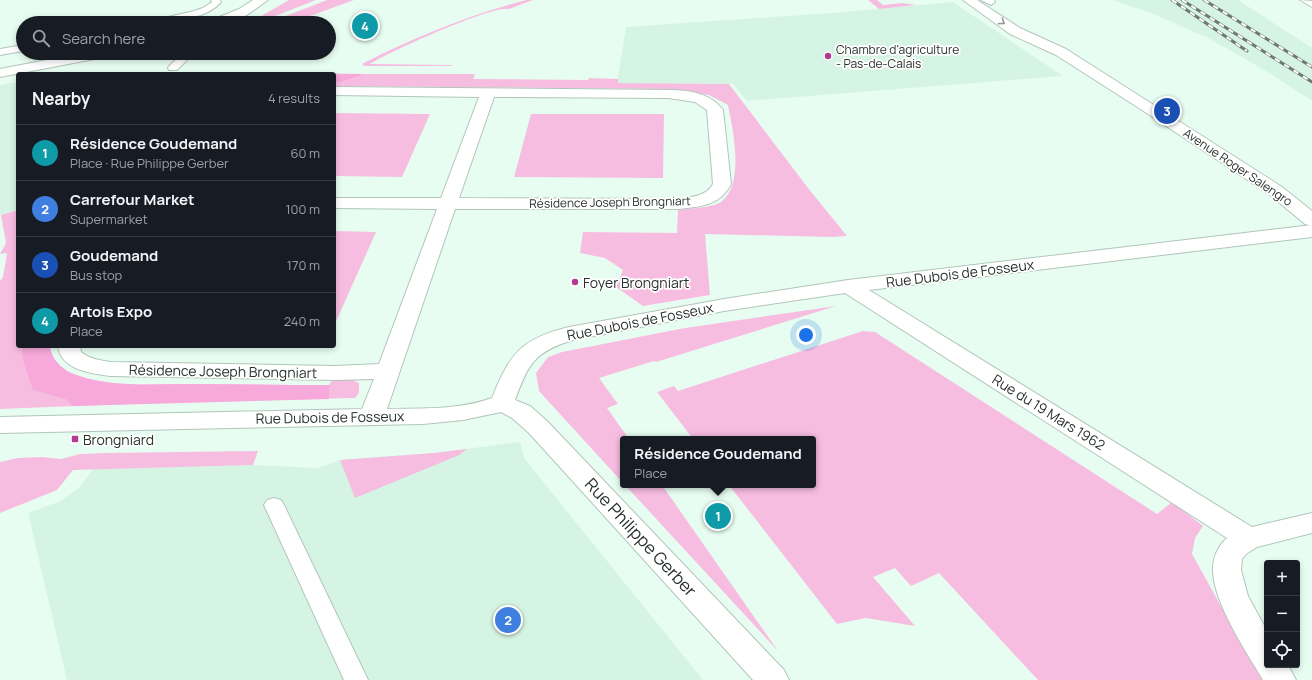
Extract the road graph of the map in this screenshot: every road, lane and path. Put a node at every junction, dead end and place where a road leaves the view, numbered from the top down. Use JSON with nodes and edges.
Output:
{"nodes":[{"id":1,"x":215,"y":0,"type":"edge"},
{"id":2,"x":262,"y":0,"type":"edge"},
{"id":3,"x":970,"y":0,"type":"edge"},
{"id":4,"x":1304,"y":0,"type":"edge"},
{"id":5,"x":988,"y":1,"type":"edge"},
{"id":6,"x":1312,"y":4,"type":"edge"},
{"id":7,"x":186,"y":16,"type":"edge"},
{"id":8,"x":234,"y":16,"type":"edge"},
{"id":9,"x":16,"y":49,"type":"edge"},
{"id":10,"x":0,"y":52,"type":"edge"},
{"id":11,"x":1061,"y":52,"type":"junction"},
{"id":12,"x":68,"y":60,"type":"edge"},
{"id":13,"x":182,"y":60,"type":"edge"},
{"id":14,"x":173,"y":68,"type":"dead end"},
{"id":15,"x":0,"y":73,"type":"edge"},
{"id":16,"x":336,"y":91,"type":"edge"},
{"id":17,"x":488,"y":92,"type":"junction"},
{"id":18,"x":336,"y":203,"type":"edge"},
{"id":19,"x":449,"y":203,"type":"junction"},
{"id":20,"x":1312,"y":220,"type":"edge"},
{"id":21,"x":1312,"y":224,"type":"edge"},
{"id":22,"x":1312,"y":231,"type":"edge"},
{"id":23,"x":848,"y":286,"type":"junction"},
{"id":24,"x":69,"y":348,"type":"edge"},
{"id":25,"x":388,"y":371,"type":"junction"},
{"id":26,"x":502,"y":403,"type":"junction"},
{"id":27,"x":372,"y":416,"type":"junction"},
{"id":28,"x":0,"y":425,"type":"edge"},
{"id":29,"x":274,"y":505,"type":"dead end"},
{"id":30,"x":1312,"y":523,"type":"edge"},
{"id":31,"x":1249,"y":538,"type":"junction"},
{"id":32,"x":1264,"y":653,"type":"edge"},
{"id":33,"x":1273,"y":668,"type":"edge"},
{"id":34,"x":356,"y":680,"type":"edge"},
{"id":35,"x":773,"y":680,"type":"edge"},
{"id":36,"x":1280,"y":680,"type":"edge"}],
"edges":[{"from":1,"to":7,"type":"lane"},
{"from":2,"to":8,"type":"street"},
{"from":3,"to":11,"type":"street","name":"Avenue Roger Salengro","one_way":true},
{"from":4,"to":6,"type":"lane"},
{"from":5,"to":11,"type":"street","name":"Avenue Roger Salengro"},
{"from":9,"to":10,"type":"lane"},
{"from":11,"to":20,"type":"street","name":"Avenue Roger Salengro"},
{"from":12,"to":15,"type":"street"},
{"from":13,"to":14,"type":"lane"},
{"from":16,"to":17,"type":"street","name":"Résidence Joseph Brongniart"},
{"from":17,"to":19,"type":"street"},
{"from":17,"to":19,"type":"street","name":"Résidence Joseph Brongniart"},
{"from":18,"to":19,"type":"street","name":"Résidence Joseph Brongniart"},
{"from":19,"to":25,"type":"street"},
{"from":21,"to":22,"type":"street"},
{"from":22,"to":23,"type":"street","name":"Rue Dubois de Fosseux"},
{"from":23,"to":26,"type":"street","name":"Rue Dubois de Fosseux"},
{"from":23,"to":31,"type":"street","name":"Rue du 19 Mars 1962"},
{"from":24,"to":25,"type":"street","name":"Résidence Joseph Brongniart"},
{"from":25,"to":27,"type":"street"},
{"from":26,"to":27,"type":"street","name":"Rue Dubois de Fosseux"},
{"from":26,"to":35,"type":"street","name":"Rue Philippe Gerber"},
{"from":27,"to":28,"type":"street","name":"Rue Dubois de Fosseux"},
{"from":29,"to":34,"type":"lane"},
{"from":30,"to":31,"type":"street"},
{"from":31,"to":32,"type":"street"},
{"from":33,"to":36,"type":"street"}]}
